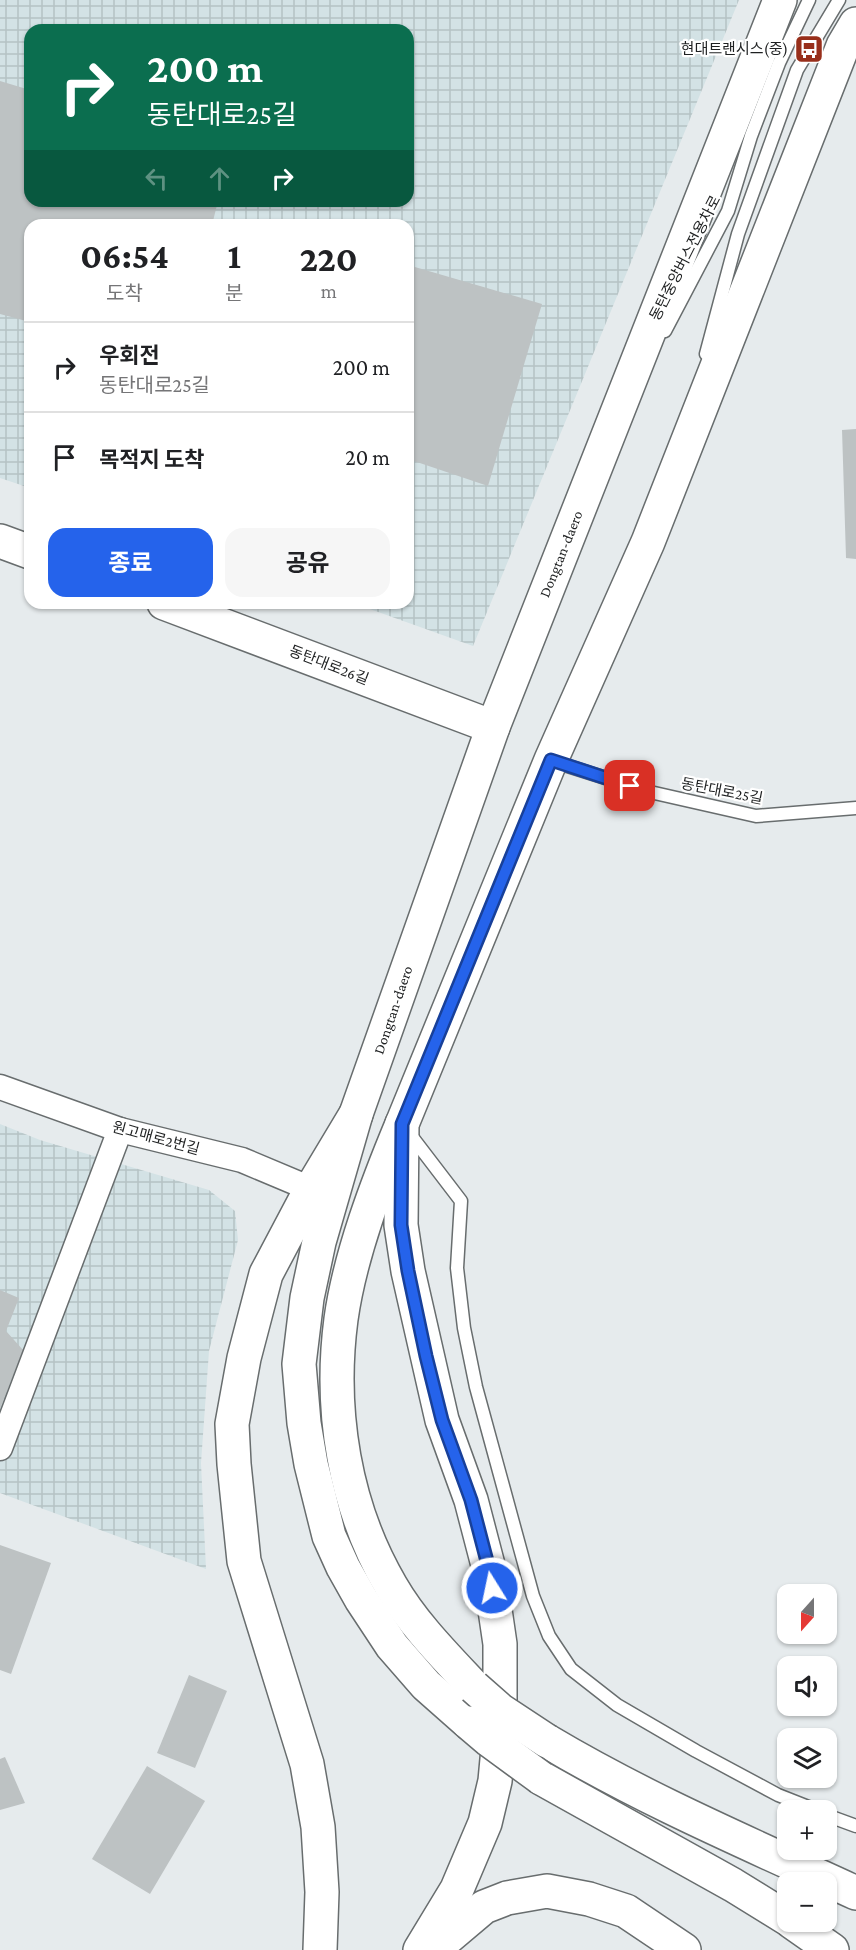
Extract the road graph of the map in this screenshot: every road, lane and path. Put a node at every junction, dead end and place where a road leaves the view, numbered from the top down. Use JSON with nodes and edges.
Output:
{"nodes":[{"id":1,"x":780,"y":0,"type":"edge"},
{"id":2,"x":809,"y":0,"type":"edge"},
{"id":3,"x":839,"y":0,"type":"edge"},
{"id":4,"x":856,"y":24,"type":"edge"},
{"id":5,"x":600,"y":456,"type":"junction"},
{"id":6,"x":672,"y":480,"type":"junction"},
{"id":7,"x":0,"y":541,"type":"edge"},
{"id":8,"x":24,"y":550,"type":"edge"},
{"id":9,"x":180,"y":609,"type":"edge"},
{"id":10,"x":493,"y":727,"type":"junction"},
{"id":11,"x":551,"y":760,"type":"junction"},
{"id":12,"x":856,"y":808,"type":"edge"},
{"id":13,"x":0,"y":1087,"type":"edge"},
{"id":14,"x":356,"y":1114,"type":"junction"},
{"id":15,"x":402,"y":1124,"type":"junction"},
{"id":16,"x":120,"y":1130,"type":"junction"},
{"id":17,"x":311,"y":1189,"type":"junction"},
{"id":18,"x":0,"y":1448,"type":"edge"},
{"id":19,"x":792,"y":1800,"type":"edge"},
{"id":20,"x":837,"y":1819,"type":"edge"},
{"id":21,"x":856,"y":1826,"type":"edge"},
{"id":22,"x":856,"y":1893,"type":"edge"},
{"id":23,"x":777,"y":1912,"type":"edge"},
{"id":24,"x":806,"y":1932,"type":"edge"},
{"id":25,"x":320,"y":1950,"type":"edge"},
{"id":26,"x":420,"y":1950,"type":"edge"},
{"id":27,"x":433,"y":1950,"type":"edge"},
{"id":28,"x":684,"y":1950,"type":"edge"},
{"id":29,"x":832,"y":1950,"type":"edge"}],
"edges":[{"from":1,"to":5,"type":"main road","name":"Dongtan-daero"},
{"from":2,"to":5,"type":"lane","name":"동탄중앙버스전용차로"},
{"from":3,"to":6,"type":"lane"},
{"from":4,"to":6,"type":"main road"},
{"from":5,"to":10,"type":"main road","name":"Dongtan-daero"},
{"from":6,"to":11,"type":"main road"},
{"from":7,"to":8,"type":"main road"},
{"from":9,"to":10,"type":"main road","name":"동탄대로26길"},
{"from":10,"to":14,"type":"main road","name":"Dongtan-daero"},
{"from":11,"to":12,"type":"lane","name":"동탄대로25길"},
{"from":11,"to":15,"type":"main road"},
{"from":13,"to":16,"type":"street","name":"원고매로2번길"},
{"from":14,"to":17,"type":"main road"},
{"from":14,"to":23,"type":"main road","bridge":true},
{"from":15,"to":19,"type":"lane"},
{"from":15,"to":22,"type":"main road","bridge":true},
{"from":15,"to":26,"type":"main road"},
{"from":16,"to":17,"type":"street","name":"원고매로2번길"},
{"from":16,"to":18,"type":"street"},
{"from":17,"to":25,"type":"main road"},
{"from":20,"to":21,"type":"lane"},
{"from":24,"to":29,"type":"main road"},
{"from":27,"to":28,"type":"main road"}]}
